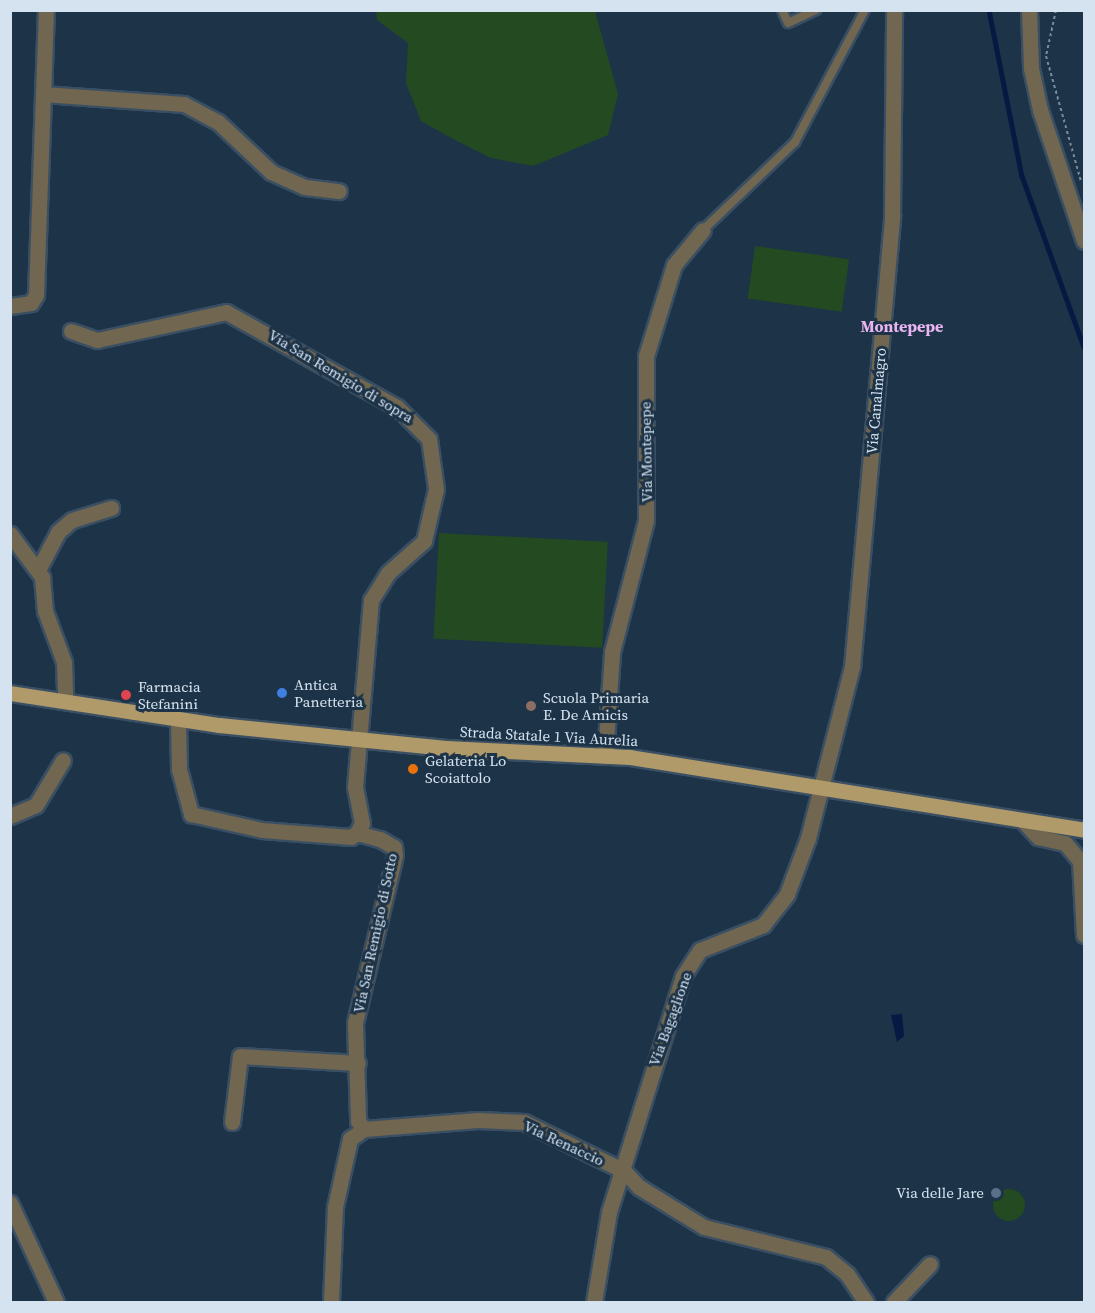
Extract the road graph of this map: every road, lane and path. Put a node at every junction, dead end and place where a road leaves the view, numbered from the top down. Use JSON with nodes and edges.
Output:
{"nodes":[{"id":1,"x":46,"y":10,"type":"edge"},
{"id":2,"x":782,"y":10,"type":"edge"},
{"id":3,"x":816,"y":10,"type":"edge"},
{"id":4,"x":866,"y":10,"type":"edge"},
{"id":5,"x":894,"y":10,"type":"edge"},
{"id":6,"x":1029,"y":10,"type":"edge"},
{"id":7,"x":1056,"y":10,"type":"edge"},
{"id":8,"x":43,"y":94,"type":"junction"},
{"id":9,"x":1082,"y":184,"type":"dead end"},
{"id":10,"x":339,"y":191,"type":"dead end"},
{"id":11,"x":703,"y":230,"type":"joint"},
{"id":12,"x":1084,"y":241,"type":"edge"},
{"id":13,"x":10,"y":306,"type":"edge"},
{"id":14,"x":70,"y":331,"type":"dead end"},
{"id":15,"x":111,"y":508,"type":"dead end"},
{"id":16,"x":10,"y":534,"type":"edge"},
{"id":17,"x":38,"y":570,"type":"junction"},
{"id":18,"x":10,"y":693,"type":"edge"},
{"id":19,"x":65,"y":700,"type":"junction"},
{"id":20,"x":178,"y":721,"type":"junction"},
{"id":21,"x":362,"y":740,"type":"junction"},
{"id":22,"x":604,"y":756,"type":"junction"},
{"id":23,"x":63,"y":760,"type":"dead end"},
{"id":24,"x":821,"y":787,"type":"junction"},
{"id":25,"x":10,"y":816,"type":"edge"},
{"id":26,"x":1024,"y":822,"type":"junction"},
{"id":27,"x":1084,"y":830,"type":"edge"},
{"id":28,"x":357,"y":833,"type":"junction"},
{"id":29,"x":1084,"y":935,"type":"edge"},
{"id":30,"x":358,"y":1063,"type":"junction"},
{"id":31,"x":232,"y":1122,"type":"dead end"},
{"id":32,"x":364,"y":1129,"type":"junction"},
{"id":33,"x":624,"y":1170,"type":"junction"},
{"id":34,"x":10,"y":1203,"type":"edge"},
{"id":35,"x":930,"y":1264,"type":"dead end"},
{"id":36,"x":56,"y":1302,"type":"edge"},
{"id":37,"x":331,"y":1302,"type":"edge"},
{"id":38,"x":594,"y":1302,"type":"edge"},
{"id":39,"x":866,"y":1302,"type":"edge"},
{"id":40,"x":894,"y":1302,"type":"edge"}],
"edges":[{"from":1,"to":8,"type":"street"},
{"from":2,"to":3,"type":"lane"},
{"from":4,"to":11,"type":"lane"},
{"from":5,"to":24,"type":"street","name":"Via Canalmagro"},
{"from":6,"to":12,"type":"street"},
{"from":7,"to":9,"type":"path"},
{"from":8,"to":10,"type":"street"},
{"from":8,"to":13,"type":"street"},
{"from":11,"to":22,"type":"street","name":"Via Montepepe"},
{"from":14,"to":21,"type":"street","name":"Via San Remigio di sopra"},
{"from":15,"to":17,"type":"street"},
{"from":16,"to":17,"type":"street"},
{"from":17,"to":19,"type":"street"},
{"from":18,"to":19,"type":"main road","name":"Strada Statale 1 Via Aurelia"},
{"from":19,"to":20,"type":"main road","name":"Strada Statale 1 Via Aurelia"},
{"from":20,"to":21,"type":"main road","name":"Strada Statale 1 Via Aurelia"},
{"from":20,"to":28,"type":"street"},
{"from":21,"to":22,"type":"main road","name":"Strada Statale 1 Via Aurelia"},
{"from":21,"to":28,"type":"street"},
{"from":22,"to":24,"type":"main road","name":"Strada Statale 1 Via Aurelia"},
{"from":23,"to":25,"type":"street"},
{"from":24,"to":26,"type":"main road","name":"Strada Statale 1 Via Aurelia"},
{"from":24,"to":33,"type":"street","name":"Via Bagaglione"},
{"from":26,"to":27,"type":"main road","name":"Strada Statale 1 Via Aurelia"},
{"from":26,"to":29,"type":"street"},
{"from":28,"to":30,"type":"street","name":"Via San Remigio di Sotto"},
{"from":30,"to":31,"type":"street"},
{"from":30,"to":32,"type":"street","name":"Via San Remigio di Sotto"},
{"from":32,"to":33,"type":"street","name":"Via Renaccio"},
{"from":32,"to":37,"type":"street"},
{"from":33,"to":38,"type":"street","name":"Via Bagaglione"},
{"from":33,"to":39,"type":"street","name":"Via Renaccio"},
{"from":34,"to":36,"type":"street"},
{"from":35,"to":40,"type":"street"}]}
